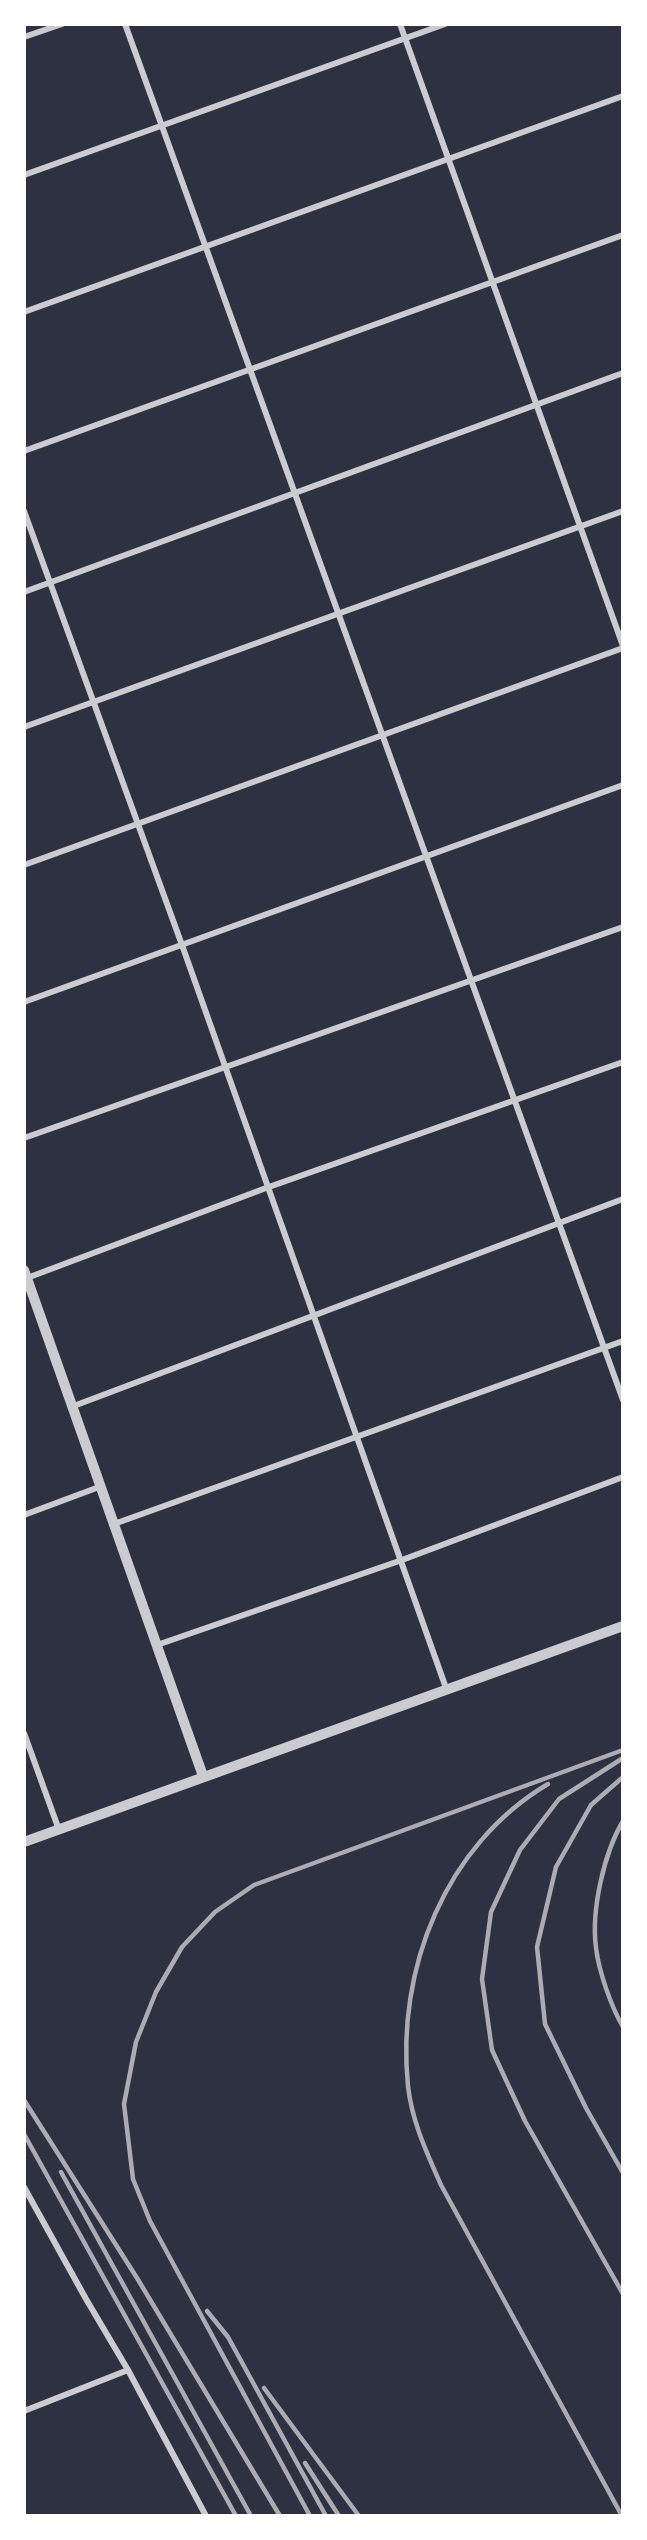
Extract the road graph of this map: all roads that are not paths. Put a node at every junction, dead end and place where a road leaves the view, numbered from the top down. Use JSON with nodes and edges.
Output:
{"nodes":[{"id":1,"x":62,"y":24,"type":"edge"},
{"id":2,"x":124,"y":24,"type":"edge"},
{"id":3,"x":400,"y":24,"type":"edge"},
{"id":4,"x":445,"y":24,"type":"edge"},
{"id":5,"x":24,"y":37,"type":"edge"},
{"id":6,"x":405,"y":39,"type":"junction"},
{"id":7,"x":623,"y":96,"type":"edge"},
{"id":8,"x":161,"y":128,"type":"junction"},
{"id":9,"x":449,"y":161,"type":"junction"},
{"id":10,"x":24,"y":175,"type":"edge"},
{"id":11,"x":623,"y":235,"type":"edge"},
{"id":12,"x":204,"y":247,"type":"junction"},
{"id":13,"x":492,"y":281,"type":"junction"},
{"id":14,"x":24,"y":312,"type":"edge"},
{"id":15,"x":249,"y":370,"type":"junction"},
{"id":16,"x":623,"y":373,"type":"edge"},
{"id":17,"x":537,"y":403,"type":"junction"},
{"id":18,"x":24,"y":451,"type":"edge"},
{"id":19,"x":294,"y":494,"type":"junction"},
{"id":20,"x":24,"y":511,"type":"edge"},
{"id":21,"x":623,"y":511,"type":"edge"},
{"id":22,"x":580,"y":526,"type":"junction"},
{"id":23,"x":50,"y":582,"type":"junction"},
{"id":24,"x":24,"y":591,"type":"edge"},
{"id":25,"x":339,"y":614,"type":"junction"},
{"id":26,"x":623,"y":647,"type":"edge"},
{"id":27,"x":93,"y":701,"type":"junction"},
{"id":28,"x":24,"y":727,"type":"edge"},
{"id":29,"x":382,"y":737,"type":"junction"},
{"id":30,"x":623,"y":785,"type":"edge"},
{"id":31,"x":138,"y":825,"type":"junction"},
{"id":32,"x":428,"y":857,"type":"junction"},
{"id":33,"x":24,"y":865,"type":"edge"},
{"id":34,"x":623,"y":927,"type":"edge"},
{"id":35,"x":182,"y":945,"type":"junction"},
{"id":36,"x":471,"y":981,"type":"junction"},
{"id":37,"x":24,"y":1002,"type":"edge"},
{"id":38,"x":623,"y":1062,"type":"edge"},
{"id":39,"x":224,"y":1066,"type":"junction"},
{"id":40,"x":515,"y":1101,"type":"junction"},
{"id":41,"x":24,"y":1138,"type":"edge"},
{"id":42,"x":266,"y":1188,"type":"junction"},
{"id":43,"x":623,"y":1199,"type":"edge"},
{"id":44,"x":560,"y":1223,"type":"junction"},
{"id":45,"x":26,"y":1274,"type":"edge"},
{"id":46,"x":313,"y":1316,"type":"junction"},
{"id":47,"x":623,"y":1341,"type":"edge"},
{"id":48,"x":604,"y":1348,"type":"junction"},
{"id":49,"x":623,"y":1400,"type":"edge"},
{"id":50,"x":71,"y":1407,"type":"junction"},
{"id":51,"x":357,"y":1438,"type":"junction"},
{"id":52,"x":623,"y":1477,"type":"edge"},
{"id":53,"x":99,"y":1487,"type":"junction"},
{"id":54,"x":24,"y":1515,"type":"edge"},
{"id":55,"x":114,"y":1524,"type":"junction"},
{"id":56,"x":402,"y":1560,"type":"junction"},
{"id":57,"x":623,"y":1626,"type":"edge"},
{"id":58,"x":158,"y":1645,"type":"junction"},
{"id":59,"x":446,"y":1688,"type":"junction"},
{"id":60,"x":24,"y":1733,"type":"edge"},
{"id":61,"x":203,"y":1776,"type":"junction"},
{"id":62,"x":59,"y":1830,"type":"junction"},
{"id":63,"x":24,"y":1842,"type":"edge"},
{"id":64,"x":24,"y":2187,"type":"edge"},
{"id":65,"x":128,"y":2370,"type":"junction"},
{"id":66,"x":24,"y":2411,"type":"edge"},
{"id":67,"x":206,"y":2516,"type":"edge"}],
"edges":[{"from":1,"to":5,"type":"street"},
{"from":2,"to":8,"type":"street"},
{"from":3,"to":6,"type":"street"},
{"from":4,"to":6,"type":"street"},
{"from":6,"to":8,"type":"street"},
{"from":6,"to":9,"type":"street"},
{"from":7,"to":9,"type":"street"},
{"from":8,"to":10,"type":"street"},
{"from":8,"to":12,"type":"street"},
{"from":9,"to":12,"type":"street"},
{"from":9,"to":13,"type":"street"},
{"from":11,"to":13,"type":"street"},
{"from":12,"to":14,"type":"street"},
{"from":12,"to":15,"type":"street"},
{"from":13,"to":15,"type":"street"},
{"from":13,"to":17,"type":"street"},
{"from":15,"to":18,"type":"street"},
{"from":15,"to":19,"type":"street"},
{"from":16,"to":17,"type":"street"},
{"from":17,"to":19,"type":"street"},
{"from":17,"to":22,"type":"street"},
{"from":19,"to":23,"type":"street"},
{"from":19,"to":25,"type":"street"},
{"from":20,"to":23,"type":"street"},
{"from":21,"to":22,"type":"street"},
{"from":22,"to":25,"type":"street"},
{"from":22,"to":26,"type":"street"},
{"from":23,"to":24,"type":"street"},
{"from":23,"to":27,"type":"street"},
{"from":25,"to":27,"type":"street"},
{"from":25,"to":29,"type":"street"},
{"from":26,"to":29,"type":"street"},
{"from":27,"to":28,"type":"street"},
{"from":27,"to":31,"type":"street"},
{"from":29,"to":31,"type":"street"},
{"from":29,"to":32,"type":"street"},
{"from":30,"to":32,"type":"street"},
{"from":31,"to":33,"type":"street"},
{"from":31,"to":35,"type":"street"},
{"from":32,"to":35,"type":"street"},
{"from":32,"to":36,"type":"street"},
{"from":34,"to":36,"type":"street"},
{"from":35,"to":37,"type":"street"},
{"from":35,"to":39,"type":"street"},
{"from":36,"to":39,"type":"street"},
{"from":36,"to":40,"type":"street"},
{"from":38,"to":40,"type":"street"},
{"from":39,"to":41,"type":"street"},
{"from":39,"to":42,"type":"street"},
{"from":40,"to":42,"type":"street"},
{"from":40,"to":44,"type":"street"},
{"from":42,"to":45,"type":"street"},
{"from":42,"to":46,"type":"street"},
{"from":43,"to":44,"type":"street"},
{"from":44,"to":46,"type":"street"},
{"from":44,"to":48,"type":"street"},
{"from":45,"to":50,"type":"street"},
{"from":46,"to":50,"type":"street"},
{"from":46,"to":51,"type":"street"},
{"from":47,"to":48,"type":"street"},
{"from":48,"to":49,"type":"street"},
{"from":48,"to":51,"type":"street"},
{"from":50,"to":53,"type":"street"},
{"from":51,"to":55,"type":"street"},
{"from":51,"to":56,"type":"street"},
{"from":52,"to":56,"type":"street"},
{"from":53,"to":54,"type":"street"},
{"from":53,"to":55,"type":"street"},
{"from":55,"to":58,"type":"street"},
{"from":56,"to":58,"type":"street"},
{"from":56,"to":59,"type":"street"},
{"from":57,"to":59,"type":"street"},
{"from":58,"to":61,"type":"street"},
{"from":59,"to":61,"type":"street"},
{"from":60,"to":62,"type":"street"},
{"from":61,"to":62,"type":"street"},
{"from":62,"to":63,"type":"street"},
{"from":64,"to":65,"type":"street"},
{"from":65,"to":66,"type":"street"},
{"from":65,"to":67,"type":"street"}]}
